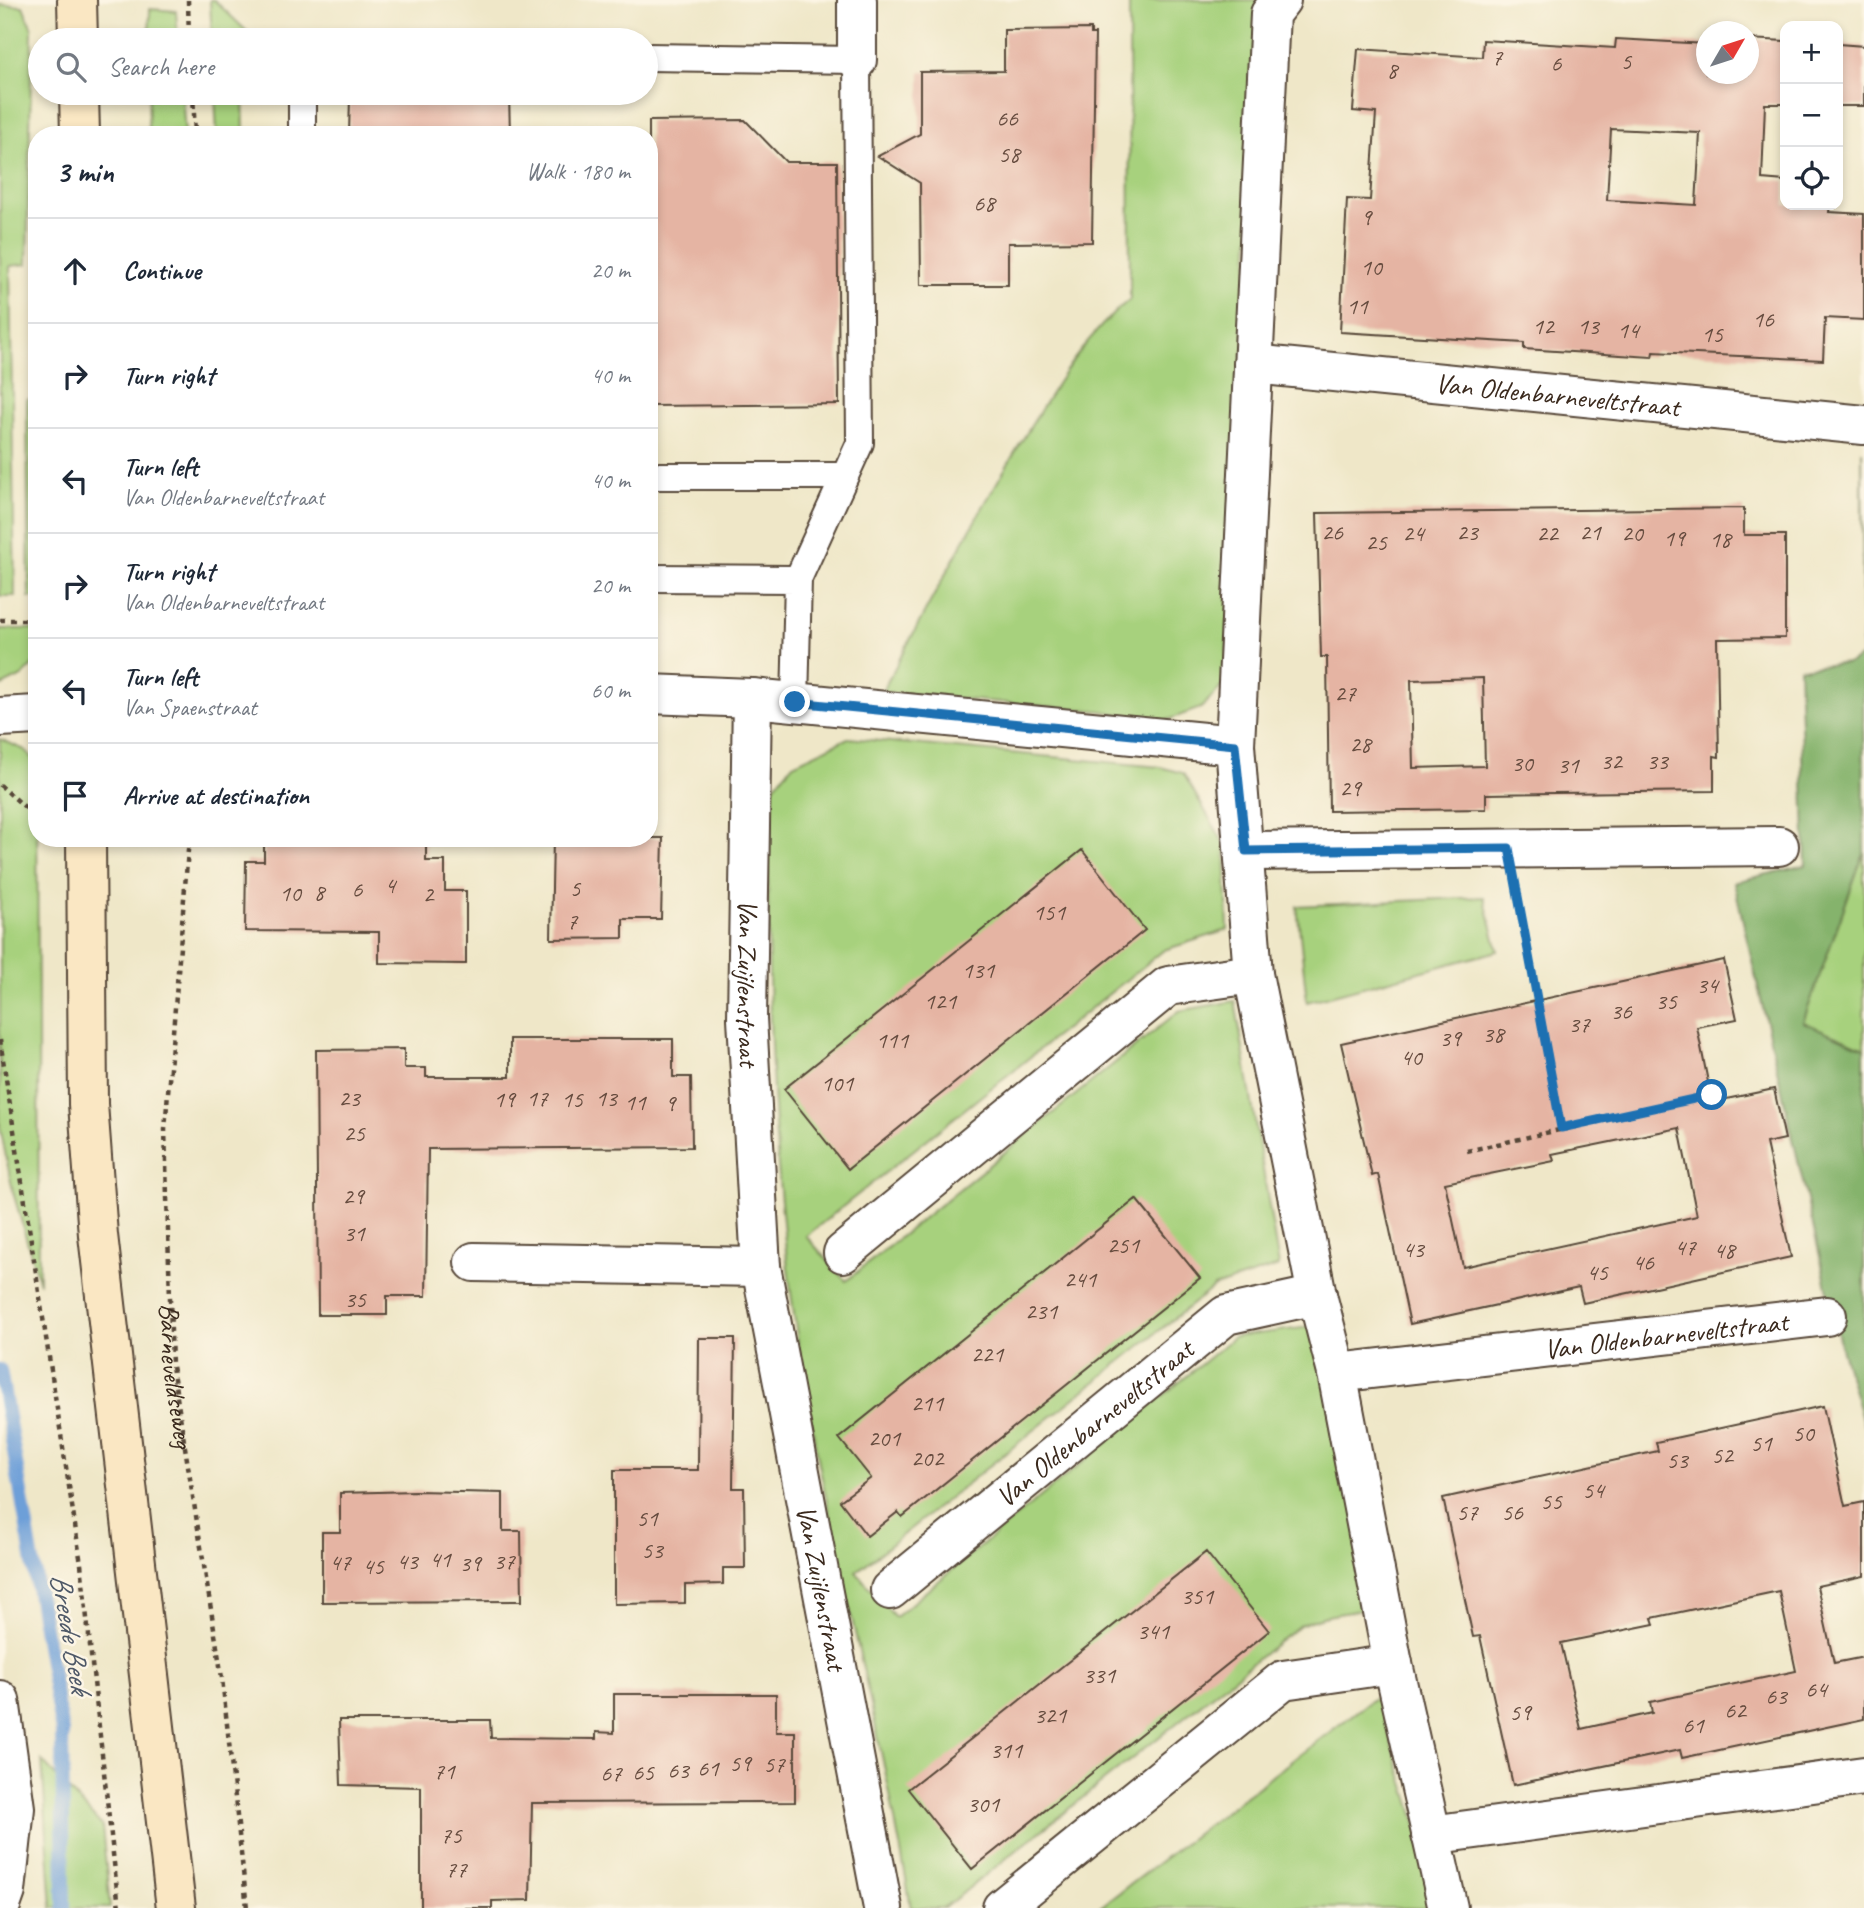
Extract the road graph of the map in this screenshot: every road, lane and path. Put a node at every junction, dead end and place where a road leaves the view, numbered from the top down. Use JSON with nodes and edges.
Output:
{"nodes":[{"id":1,"x":77,"y":0,"type":"edge"},
{"id":2,"x":188,"y":0,"type":"edge"},
{"id":3,"x":857,"y":0,"type":"edge"},
{"id":4,"x":1281,"y":0,"type":"edge"},
{"id":5,"x":78,"y":28,"type":"edge"},
{"id":6,"x":189,"y":28,"type":"edge"},
{"id":7,"x":658,"y":57,"type":"edge"},
{"id":8,"x":857,"y":60,"type":"junction"},
{"id":9,"x":79,"y":105,"type":"edge"},
{"id":10,"x":194,"y":105,"type":"edge"},
{"id":11,"x":302,"y":105,"type":"edge"},
{"id":12,"x":80,"y":126,"type":"edge"},
{"id":13,"x":195,"y":126,"type":"edge"},
{"id":14,"x":302,"y":126,"type":"edge"},
{"id":15,"x":1253,"y":364,"type":"junction"},
{"id":16,"x":1864,"y":425,"type":"edge"},
{"id":17,"x":658,"y":476,"type":"edge"},
{"id":18,"x":845,"y":476,"type":"junction"},
{"id":19,"x":658,"y":578,"type":"edge"},
{"id":20,"x":798,"y":579,"type":"junction"},
{"id":21,"x":0,"y":620,"type":"edge"},
{"id":22,"x":28,"y":620,"type":"edge"},
{"id":23,"x":658,"y":694,"type":"edge"},
{"id":24,"x":752,"y":698,"type":"junction"},
{"id":25,"x":795,"y":702,"type":"junction"},
{"id":26,"x":28,"y":715,"type":"edge"},
{"id":27,"x":0,"y":717,"type":"edge"},
{"id":28,"x":1235,"y":745,"type":"junction"},
{"id":29,"x":0,"y":785,"type":"edge"},
{"id":30,"x":28,"y":809,"type":"edge"},
{"id":31,"x":1779,"y":846,"type":"dead end"},
{"id":32,"x":86,"y":847,"type":"edge"},
{"id":33,"x":188,"y":847,"type":"edge"},
{"id":34,"x":1509,"y":848,"type":"junction"},
{"id":35,"x":1246,"y":851,"type":"junction"},
{"id":36,"x":1253,"y":974,"type":"junction"},
{"id":37,"x":0,"y":1040,"type":"edge"},
{"id":38,"x":1712,"y":1095,"type":"dead end"},
{"id":39,"x":1561,"y":1128,"type":"junction"},
{"id":40,"x":1467,"y":1151,"type":"dead end"},
{"id":41,"x":843,"y":1252,"type":"dead end"},
{"id":42,"x":474,"y":1262,"type":"dead end"},
{"id":43,"x":761,"y":1267,"type":"junction"},
{"id":44,"x":1317,"y":1295,"type":"junction"},
{"id":45,"x":1827,"y":1316,"type":"dead end"},
{"id":46,"x":1337,"y":1373,"type":"junction"},
{"id":47,"x":890,"y":1590,"type":"dead end"},
{"id":48,"x":1393,"y":1664,"type":"junction"},
{"id":49,"x":0,"y":1700,"type":"edge"},
{"id":50,"x":1864,"y":1776,"type":"edge"},
{"id":51,"x":1431,"y":1835,"type":"junction"},
{"id":52,"x":1,"y":1908,"type":"edge"},
{"id":53,"x":119,"y":1908,"type":"edge"},
{"id":54,"x":176,"y":1908,"type":"edge"},
{"id":55,"x":247,"y":1908,"type":"edge"},
{"id":56,"x":883,"y":1908,"type":"edge"},
{"id":57,"x":1002,"y":1908,"type":"edge"},
{"id":58,"x":1448,"y":1908,"type":"edge"}],
"edges":[{"from":1,"to":5,"type":"main road"},
{"from":2,"to":6,"type":"path"},
{"from":3,"to":8,"type":"street"},
{"from":4,"to":15,"type":"street"},
{"from":7,"to":8,"type":"lane"},
{"from":8,"to":18,"type":"lane"},
{"from":9,"to":12,"type":"main road"},
{"from":10,"to":13,"type":"path"},
{"from":11,"to":14,"type":"lane"},
{"from":15,"to":16,"type":"street","name":"Van Oldenbarneveltstraat"},
{"from":15,"to":28,"type":"street"},
{"from":17,"to":18,"type":"lane"},
{"from":18,"to":20,"type":"lane"},
{"from":19,"to":20,"type":"lane"},
{"from":20,"to":25,"type":"lane"},
{"from":21,"to":22,"type":"path"},
{"from":23,"to":24,"type":"street"},
{"from":24,"to":25,"type":"street"},
{"from":24,"to":43,"type":"street","name":"Van Zuijlenstraat"},
{"from":25,"to":28,"type":"street"},
{"from":26,"to":27,"type":"street"},
{"from":28,"to":35,"type":"street"},
{"from":29,"to":30,"type":"path"},
{"from":31,"to":34,"type":"street"},
{"from":32,"to":54,"type":"main road"},
{"from":33,"to":55,"type":"path","name":"Barneveldseweg"},
{"from":34,"to":35,"type":"street"},
{"from":34,"to":39,"type":"path"},
{"from":35,"to":36,"type":"street"},
{"from":36,"to":41,"type":"street"},
{"from":36,"to":44,"type":"street"},
{"from":37,"to":53,"type":"path"},
{"from":38,"to":39,"type":"path"},
{"from":39,"to":40,"type":"path"},
{"from":42,"to":43,"type":"street"},
{"from":43,"to":56,"type":"street","name":"Van Zuijlenstraat"},
{"from":44,"to":46,"type":"street"},
{"from":44,"to":47,"type":"street","name":"Van Oldenbarneveltstraat"},
{"from":45,"to":46,"type":"street","name":"Van Oldenbarneveltstraat"},
{"from":46,"to":48,"type":"street"},
{"from":48,"to":51,"type":"street"},
{"from":48,"to":57,"type":"street"},
{"from":49,"to":52,"type":"street"},
{"from":50,"to":51,"type":"street"},
{"from":51,"to":58,"type":"street"}]}
